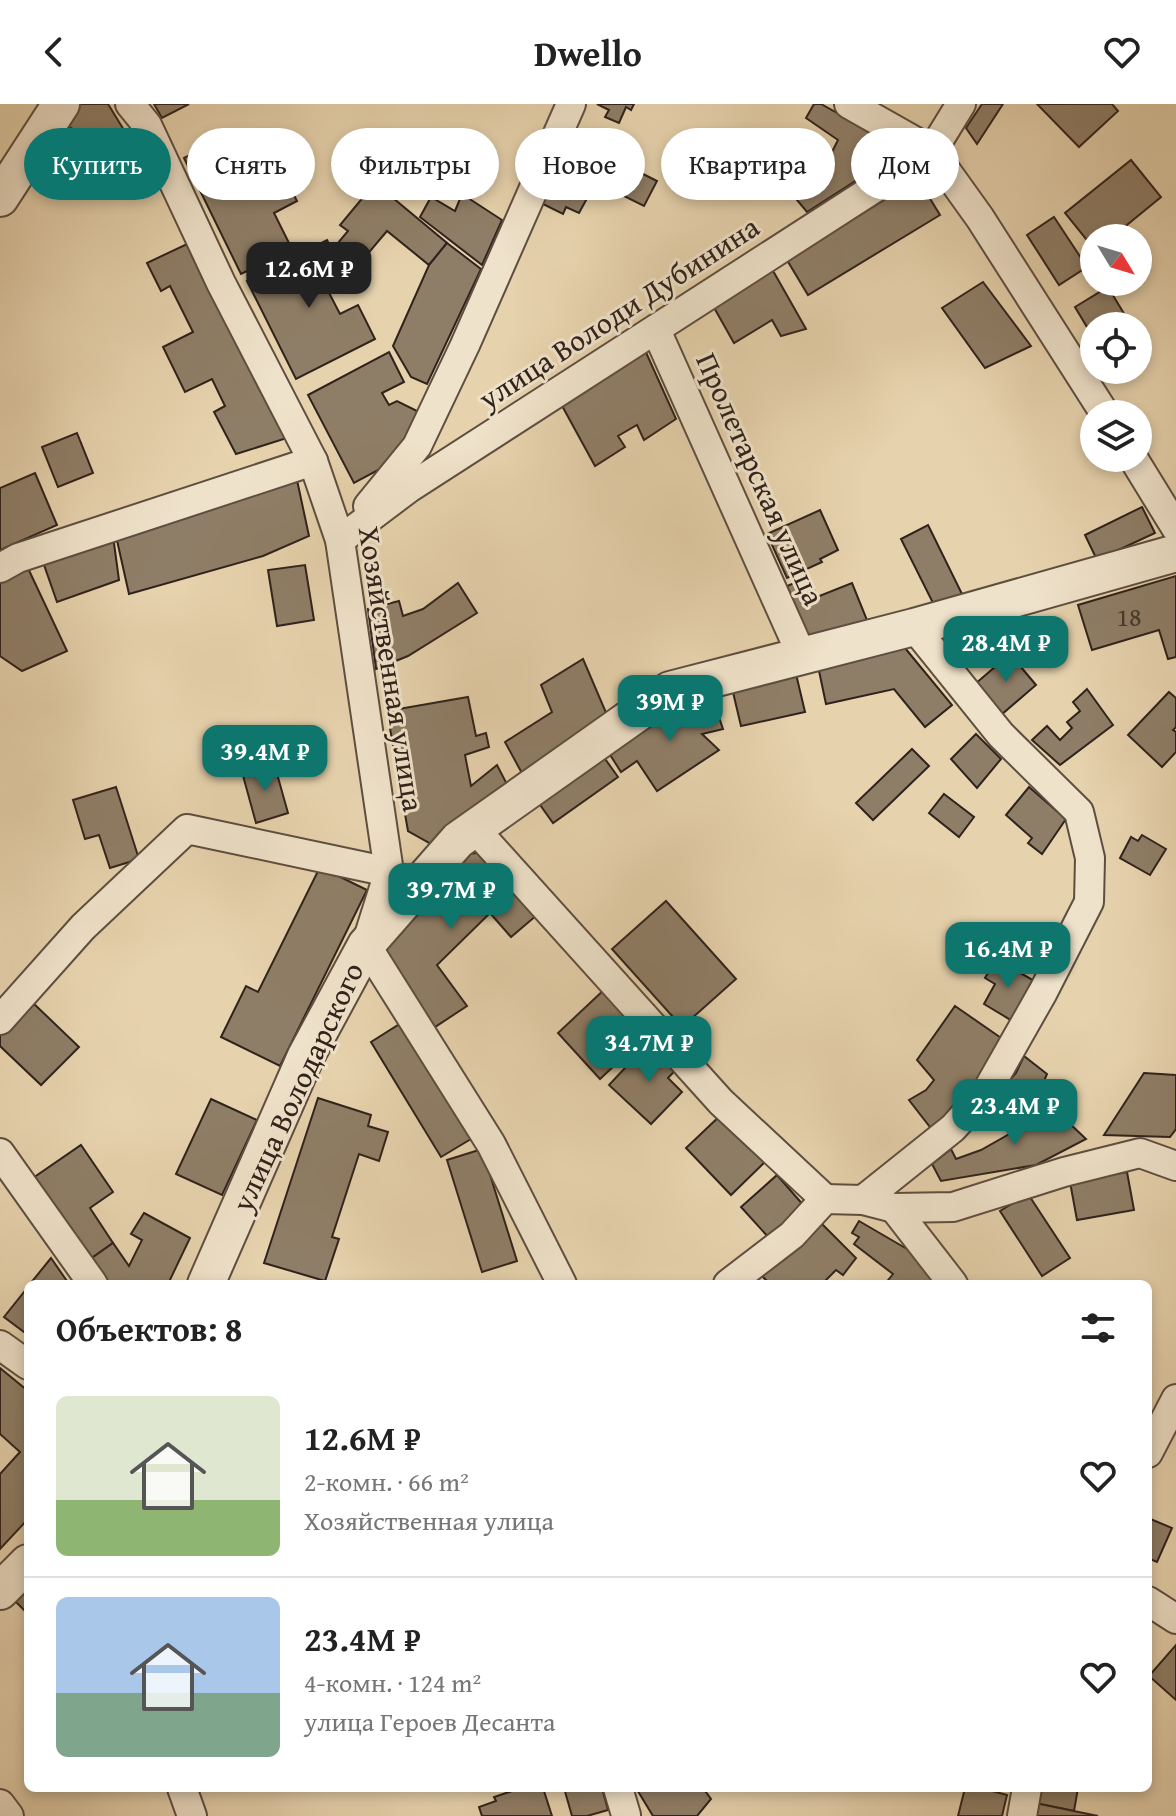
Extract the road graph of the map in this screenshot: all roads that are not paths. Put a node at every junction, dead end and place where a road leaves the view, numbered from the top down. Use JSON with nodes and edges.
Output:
{"nodes":[{"id":1,"x":61,"y":104,"type":"edge"},
{"id":2,"x":130,"y":104,"type":"edge"},
{"id":3,"x":571,"y":104,"type":"edge"},
{"id":4,"x":849,"y":104,"type":"edge"},
{"id":5,"x":961,"y":104,"type":"edge"},
{"id":6,"x":891,"y":128,"type":"edge"},
{"id":7,"x":946,"y":128,"type":"edge"},
{"id":8,"x":959,"y":189,"type":"edge"},
{"id":9,"x":0,"y":198,"type":"edge"},
{"id":10,"x":856,"y":200,"type":"edge"},
{"id":11,"x":656,"y":330,"type":"junction"},
{"id":12,"x":1096,"y":400,"type":"edge"},
{"id":13,"x":313,"y":461,"type":"junction"},
{"id":14,"x":1142,"y":472,"type":"edge"},
{"id":15,"x":1176,"y":528,"type":"edge"},
{"id":16,"x":340,"y":540,"type":"junction"},
{"id":17,"x":1176,"y":553,"type":"edge"},
{"id":18,"x":0,"y":568,"type":"edge"},
{"id":19,"x":914,"y":627,"type":"junction"},
{"id":20,"x":802,"y":656,"type":"junction"},
{"id":21,"x":475,"y":829,"type":"junction"},
{"id":22,"x":389,"y":872,"type":"junction"},
{"id":23,"x":366,"y":945,"type":"junction"},
{"id":24,"x":0,"y":1020,"type":"edge"},
{"id":25,"x":0,"y":1153,"type":"edge"},
{"id":26,"x":1176,"y":1166,"type":"edge"},
{"id":27,"x":825,"y":1199,"type":"junction"},
{"id":28,"x":863,"y":1200,"type":"junction"},
{"id":29,"x":894,"y":1208,"type":"junction"},
{"id":30,"x":90,"y":1280,"type":"edge"},
{"id":31,"x":208,"y":1280,"type":"edge"},
{"id":32,"x":560,"y":1280,"type":"edge"},
{"id":33,"x":733,"y":1280,"type":"edge"},
{"id":34,"x":950,"y":1280,"type":"edge"},
{"id":35,"x":0,"y":1345,"type":"edge"},
{"id":36,"x":24,"y":1362,"type":"edge"},
{"id":37,"x":1176,"y":1399,"type":"edge"},
{"id":38,"x":1152,"y":1445,"type":"edge"},
{"id":39,"x":24,"y":1567,"type":"edge"},
{"id":40,"x":0,"y":1591,"type":"edge"},
{"id":41,"x":1152,"y":1604,"type":"edge"},
{"id":42,"x":1176,"y":1619,"type":"edge"},
{"id":43,"x":183,"y":1792,"type":"edge"},
{"id":44,"x":1026,"y":1792,"type":"edge"},
{"id":45,"x":0,"y":1804,"type":"edge"},
{"id":46,"x":9,"y":1816,"type":"edge"},
{"id":47,"x":192,"y":1816,"type":"edge"},
{"id":48,"x":1022,"y":1816,"type":"edge"}],
"edges":[{"from":1,"to":9,"type":"street"},
{"from":2,"to":13,"type":"street","name":"Хозяйственная улица"},
{"from":3,"to":16,"type":"street"},
{"from":4,"to":6,"type":"street"},
{"from":5,"to":7,"type":"street","name":"улица Володи Дубинина"},
{"from":8,"to":12,"type":"street"},
{"from":10,"to":11,"type":"street","name":"улица Володи Дубинина"},
{"from":11,"to":16,"type":"street","name":"улица Володи Дубинина"},
{"from":11,"to":20,"type":"street","name":"Пролетарская улица"},
{"from":13,"to":16,"type":"street","name":"Хозяйственная улица"},
{"from":13,"to":18,"type":"street"},
{"from":14,"to":15,"type":"street"},
{"from":16,"to":22,"type":"street","name":"Хозяйственная улица"},
{"from":17,"to":19,"type":"street","name":"улица Володарского"},
{"from":19,"to":20,"type":"street","name":"улица Володарского"},
{"from":19,"to":28,"type":"street"},
{"from":20,"to":21,"type":"street","name":"улица Володарского"},
{"from":21,"to":23,"type":"street","name":"улица Володарского"},
{"from":21,"to":27,"type":"street"},
{"from":22,"to":23,"type":"street","name":"Хозяйственная улица"},
{"from":22,"to":24,"type":"street"},
{"from":23,"to":31,"type":"street","name":"улица Володарского"},
{"from":23,"to":32,"type":"street"},
{"from":25,"to":30,"type":"street"},
{"from":26,"to":29,"type":"street"},
{"from":27,"to":28,"type":"street"},
{"from":27,"to":33,"type":"street"},
{"from":28,"to":29,"type":"street"},
{"from":29,"to":34,"type":"street"},
{"from":35,"to":36,"type":"street"},
{"from":37,"to":38,"type":"street"},
{"from":39,"to":40,"type":"street"},
{"from":41,"to":42,"type":"street"},
{"from":43,"to":47,"type":"street"},
{"from":44,"to":48,"type":"street"},
{"from":45,"to":46,"type":"street"}]}
